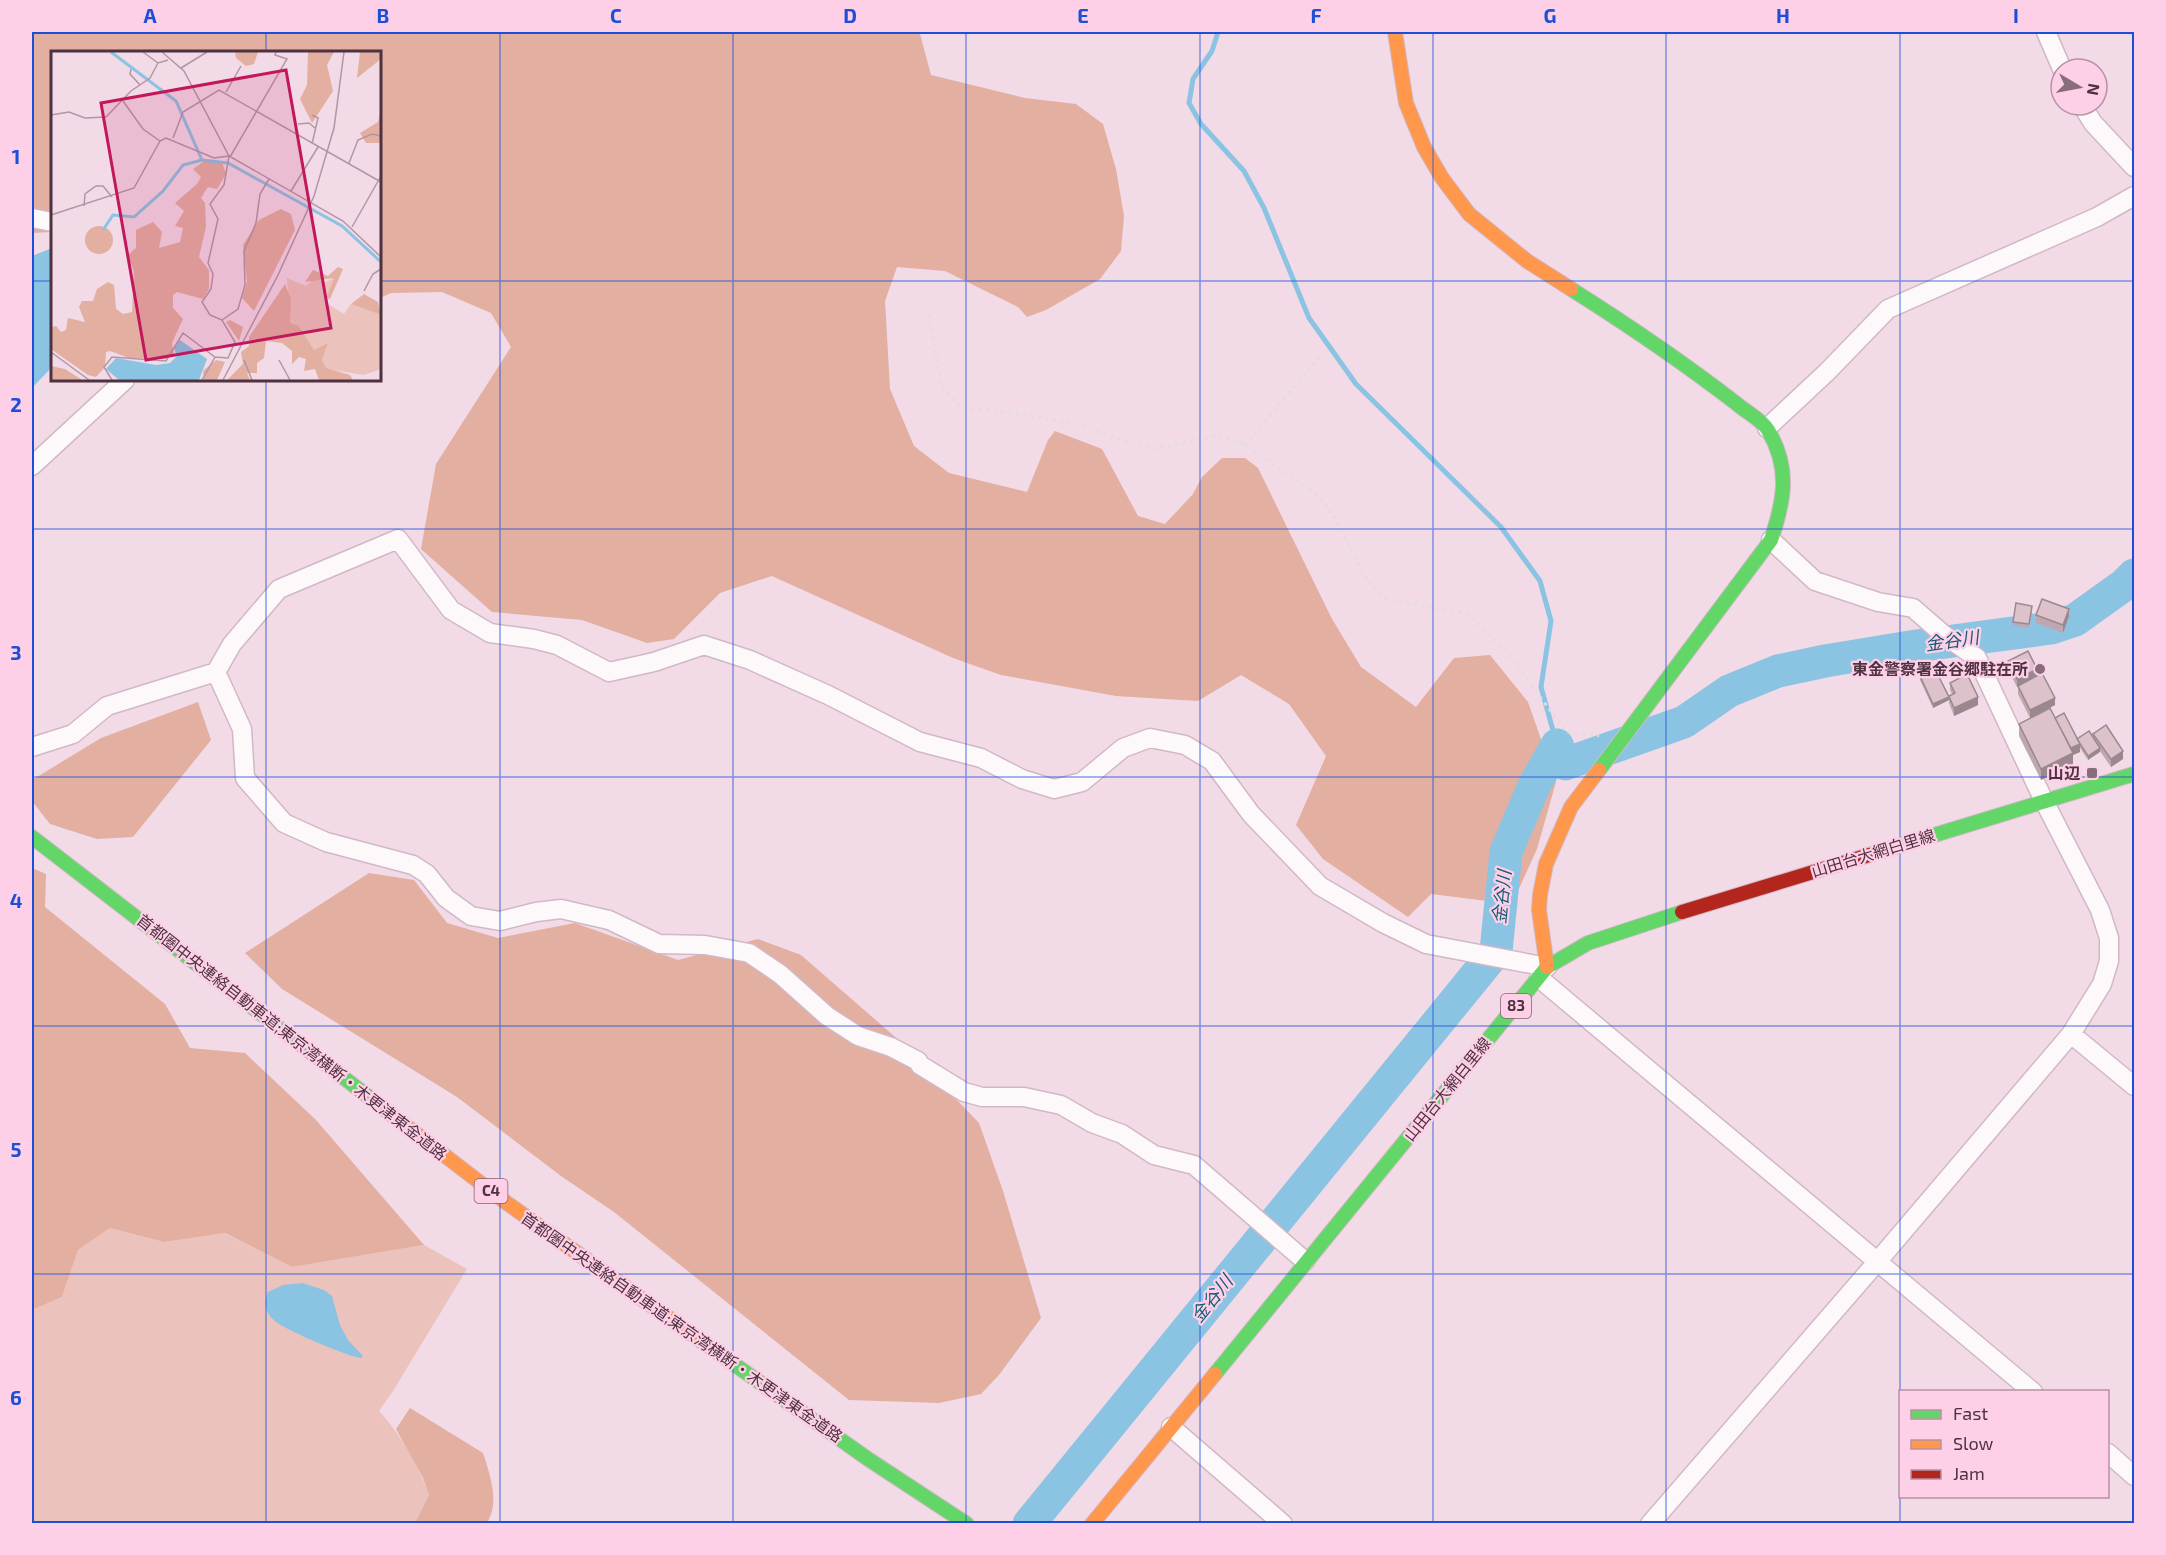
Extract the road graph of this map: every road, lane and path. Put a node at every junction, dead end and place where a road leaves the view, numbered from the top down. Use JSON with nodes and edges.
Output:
{"nodes":[{"id":1,"x":1395,"y":32,"type":"edge"},
{"id":2,"x":2046,"y":32,"type":"edge"},
{"id":3,"x":2057,"y":57,"type":"edge"},
{"id":4,"x":2089,"y":117,"type":"edge"},
{"id":5,"x":2134,"y":167,"type":"edge"},
{"id":6,"x":2134,"y":196,"type":"edge"},
{"id":7,"x":32,"y":218,"type":"edge"},
{"id":8,"x":51,"y":222,"type":"edge"},
{"id":9,"x":929,"y":314,"type":"dead end"},
{"id":10,"x":1321,"y":355,"type":"dead end"},
{"id":11,"x":124,"y":381,"type":"edge"},
{"id":12,"x":1767,"y":428,"type":"junction"},
{"id":13,"x":1245,"y":445,"type":"junction"},
{"id":14,"x":32,"y":466,"type":"edge"},
{"id":15,"x":1771,"y":540,"type":"junction"},
{"id":16,"x":216,"y":672,"type":"junction"},
{"id":17,"x":1622,"y":739,"type":"junction"},
{"id":18,"x":32,"y":747,"type":"edge"},
{"id":19,"x":2134,"y":774,"type":"edge"},
{"id":20,"x":2044,"y":801,"type":"junction"},
{"id":21,"x":32,"y":837,"type":"edge"},
{"id":22,"x":1543,"y":973,"type":"junction"},
{"id":23,"x":2071,"y":1034,"type":"junction"},
{"id":24,"x":2134,"y":1086,"type":"edge"},
{"id":25,"x":1305,"y":1261,"type":"junction"},
{"id":26,"x":1877,"y":1262,"type":"junction"},
{"id":27,"x":2031,"y":1390,"type":"edge"},
{"id":28,"x":1171,"y":1427,"type":"junction"},
{"id":29,"x":2109,"y":1455,"type":"edge"},
{"id":30,"x":2134,"y":1476,"type":"edge"},
{"id":31,"x":967,"y":1524,"type":"edge"},
{"id":32,"x":1092,"y":1524,"type":"edge"},
{"id":33,"x":1283,"y":1524,"type":"edge"},
{"id":34,"x":1650,"y":1524,"type":"edge"}],
"edges":[{"from":1,"to":12,"type":"main road"},
{"from":2,"to":3,"type":"street"},
{"from":4,"to":5,"type":"street"},
{"from":6,"to":12,"type":"street"},
{"from":7,"to":8,"type":"street"},
{"from":9,"to":13,"type":"path"},
{"from":10,"to":13,"type":"path"},
{"from":11,"to":14,"type":"street"},
{"from":12,"to":15,"type":"main road"},
{"from":13,"to":17,"type":"path"},
{"from":15,"to":17,"type":"main road"},
{"from":15,"to":20,"type":"street"},
{"from":16,"to":18,"type":"street"},
{"from":16,"to":22,"type":"street"},
{"from":16,"to":25,"type":"street"},
{"from":17,"to":22,"type":"main road"},
{"from":19,"to":20,"type":"main road","name":"山田台大網白里線","number":"83"},
{"from":20,"to":22,"type":"main road","name":"山田台大網白里線","number":"83"},
{"from":20,"to":23,"type":"street"},
{"from":21,"to":31,"type":"main road","name":"首都圏中央連絡自動車道;東京湾横断・木更津東金道路","number":"C4"},
{"from":22,"to":25,"type":"main road","name":"山田台大網白里線","number":"83"},
{"from":22,"to":26,"type":"street"},
{"from":23,"to":24,"type":"street"},
{"from":23,"to":26,"type":"street"},
{"from":25,"to":28,"type":"main road","name":"山田台大網白里線","number":"83"},
{"from":26,"to":27,"type":"street"},
{"from":26,"to":34,"type":"street"},
{"from":28,"to":32,"type":"main road","name":"山田台大網白里線","number":"83"},
{"from":28,"to":33,"type":"street"},
{"from":29,"to":30,"type":"street"}]}
